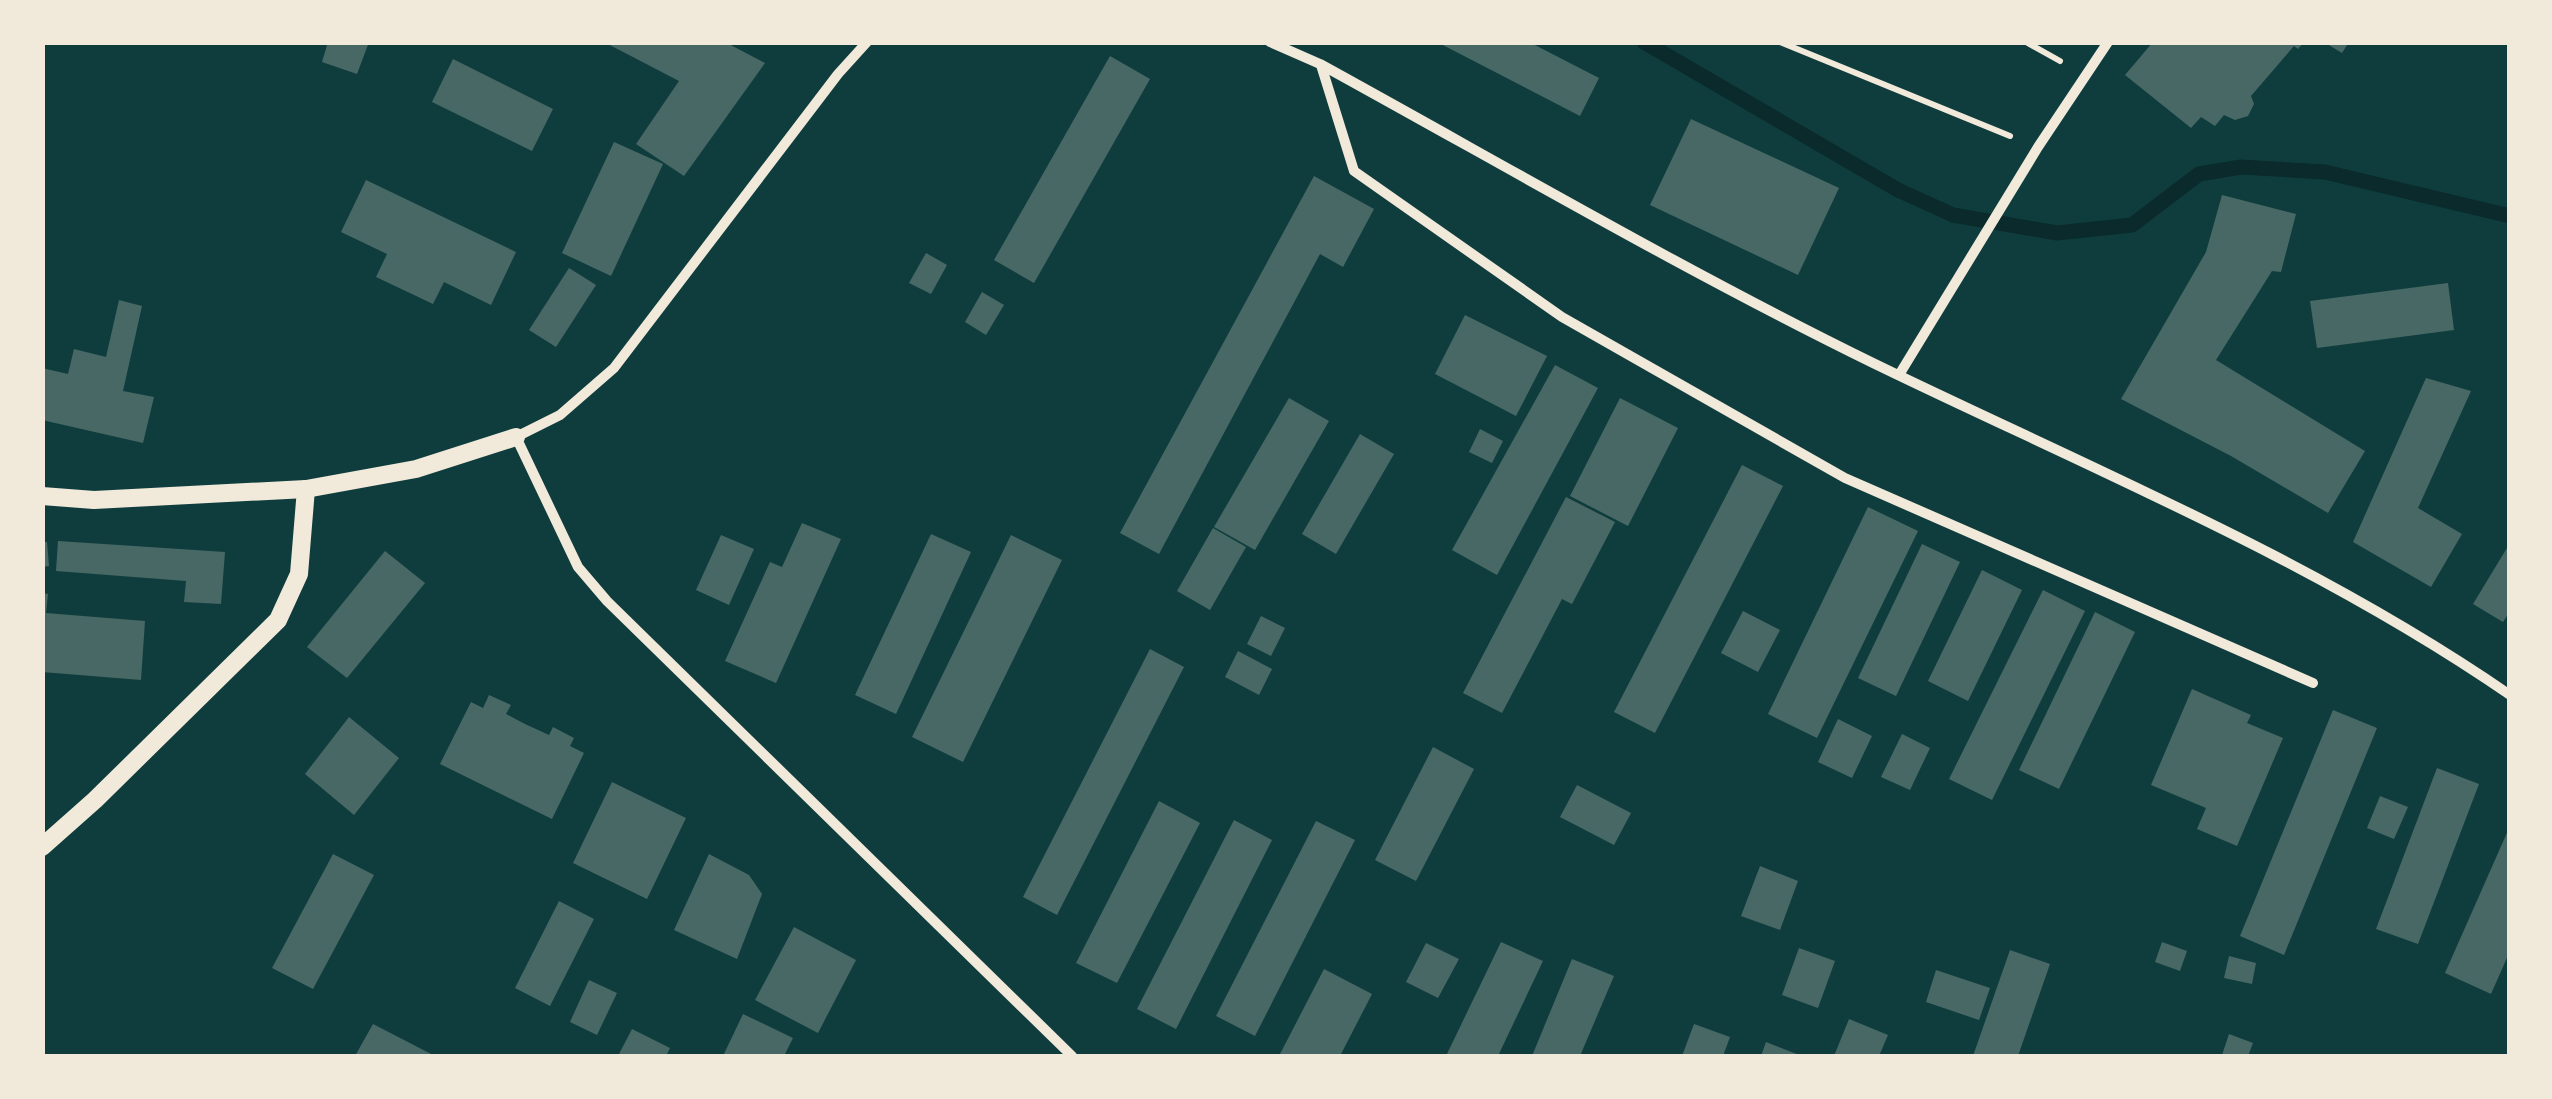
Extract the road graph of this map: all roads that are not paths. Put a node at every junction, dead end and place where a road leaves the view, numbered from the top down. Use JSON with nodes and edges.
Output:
{"nodes":[{"id":1,"x":867,"y":42,"type":"edge"},
{"id":2,"x":1270,"y":42,"type":"edge"},
{"id":3,"x":2108,"y":42,"type":"edge"},
{"id":4,"x":1320,"y":64,"type":"junction"},
{"id":5,"x":1899,"y":375,"type":"junction"},
{"id":6,"x":516,"y":437,"type":"junction"},
{"id":7,"x":306,"y":489,"type":"junction"},
{"id":8,"x":42,"y":496,"type":"edge"},
{"id":9,"x":2313,"y":683,"type":"dead end"},
{"id":10,"x":2510,"y":695,"type":"edge"},
{"id":11,"x":42,"y":847,"type":"edge"},
{"id":12,"x":1072,"y":1056,"type":"edge"}],
"edges":[{"from":1,"to":6,"type":"street"},
{"from":2,"to":4,"type":"street"},
{"from":3,"to":5,"type":"street"},
{"from":4,"to":5,"type":"street"},
{"from":4,"to":9,"type":"street"},
{"from":5,"to":10,"type":"street"},
{"from":6,"to":7,"type":"street"},
{"from":6,"to":12,"type":"street"},
{"from":7,"to":8,"type":"street"},
{"from":7,"to":11,"type":"street"}]}
